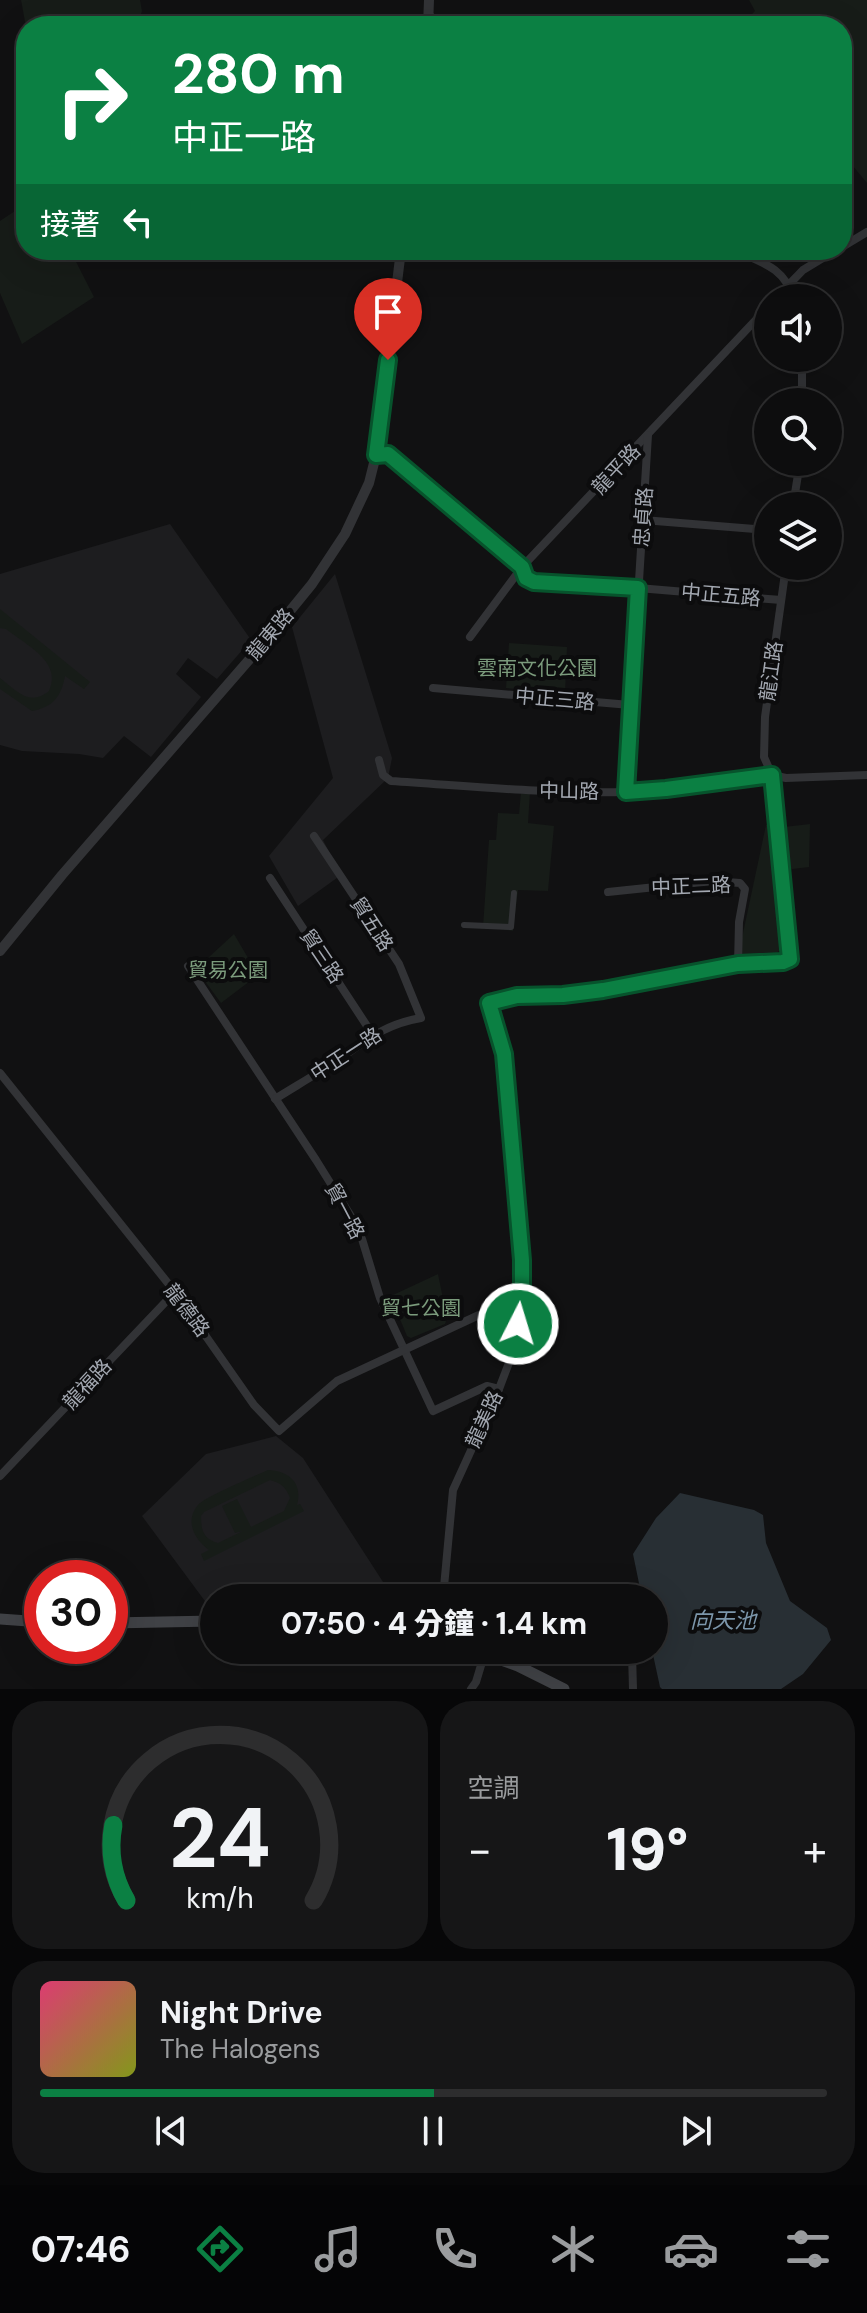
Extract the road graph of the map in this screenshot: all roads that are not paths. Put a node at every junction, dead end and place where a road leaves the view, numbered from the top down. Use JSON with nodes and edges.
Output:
{"nodes":[{"id":1,"x":400,"y":260,"type":"edge"},
{"id":2,"x":756,"y":260,"type":"edge"},
{"id":3,"x":820,"y":260,"type":"edge"},
{"id":4,"x":788,"y":284,"type":"edge"},
{"id":5,"x":790,"y":284,"type":"edge"},
{"id":6,"x":754,"y":322,"type":"edge"},
{"id":7,"x":648,"y":435,"type":"junction"},
{"id":8,"x":376,"y":455,"type":"junction"},
{"id":9,"x":643,"y":520,"type":"junction"},
{"id":10,"x":754,"y":529,"type":"edge"},
{"id":11,"x":522,"y":567,"type":"junction"},
{"id":12,"x":784,"y":580,"type":"edge"},
{"id":13,"x":638,"y":588,"type":"junction"},
{"id":14,"x":781,"y":600,"type":"junction"},
{"id":15,"x":470,"y":637,"type":"dead end"},
{"id":16,"x":433,"y":688,"type":"dead end"},
{"id":17,"x":630,"y":705,"type":"junction"},
{"id":18,"x":379,"y":760,"type":"dead end"},
{"id":19,"x":772,"y":775,"type":"junction"},
{"id":20,"x":867,"y":775,"type":"edge"},
{"id":21,"x":626,"y":792,"type":"junction"},
{"id":22,"x":314,"y":836,"type":"dead end"},
{"id":23,"x":270,"y":878,"type":"dead end"},
{"id":24,"x":608,"y":892,"type":"dead end"},
{"id":25,"x":514,"y":893,"type":"dead end"},
{"id":26,"x":464,"y":925,"type":"dead end"},
{"id":27,"x":0,"y":951,"type":"edge"},
{"id":28,"x":738,"y":964,"type":"junction"},
{"id":29,"x":188,"y":966,"type":"dead end"},
{"id":30,"x":421,"y":1018,"type":"joint"},
{"id":31,"x":370,"y":1036,"type":"junction"},
{"id":32,"x":0,"y":1073,"type":"edge"},
{"id":33,"x":275,"y":1099,"type":"junction"},
{"id":34,"x":175,"y":1292,"type":"junction"},
{"id":35,"x":522,"y":1301,"type":"junction"},
{"id":36,"x":404,"y":1349,"type":"junction"},
{"id":37,"x":499,"y":1389,"type":"junction"},
{"id":38,"x":0,"y":1476,"type":"edge"},
{"id":39,"x":444,"y":1584,"type":"edge"},
{"id":40,"x":0,"y":1619,"type":"edge"},
{"id":41,"x":24,"y":1621,"type":"edge"},
{"id":42,"x":200,"y":1621,"type":"edge"},
{"id":43,"x":128,"y":1623,"type":"edge"},
{"id":44,"x":478,"y":1664,"type":"edge"},
{"id":45,"x":513,"y":1664,"type":"edge"},
{"id":46,"x":632,"y":1664,"type":"edge"},
{"id":47,"x":471,"y":1689,"type":"edge"},
{"id":48,"x":564,"y":1689,"type":"edge"},
{"id":49,"x":633,"y":1689,"type":"edge"}],
"edges":[{"from":1,"to":8,"type":"street","name":"龍東路"},
{"from":2,"to":4,"type":"street"},
{"from":3,"to":5,"type":"street"},
{"from":6,"to":7,"type":"street","name":"龍平路"},
{"from":7,"to":9,"type":"street","name":"忠貞路"},
{"from":7,"to":11,"type":"street","name":"龍平路"},
{"from":8,"to":11,"type":"street","name":"中正五路"},
{"from":8,"to":27,"type":"street","name":"龍東路"},
{"from":9,"to":10,"type":"street"},
{"from":9,"to":13,"type":"street","name":"忠貞路"},
{"from":11,"to":13,"type":"street","name":"中正五路"},
{"from":11,"to":15,"type":"street","name":"龍平路"},
{"from":12,"to":14,"type":"street","name":"龍江路"},
{"from":13,"to":14,"type":"street","name":"中正五路"},
{"from":13,"to":17,"type":"street","name":"忠貞路"},
{"from":14,"to":19,"type":"street","name":"龍江路"},
{"from":16,"to":17,"type":"street","name":"中正三路"},
{"from":17,"to":21,"type":"street","name":"忠貞路"},
{"from":18,"to":21,"type":"street","name":"中山路"},
{"from":19,"to":20,"type":"street","name":"中山路"},
{"from":19,"to":21,"type":"street","name":"中山路"},
{"from":19,"to":28,"type":"street"},
{"from":22,"to":30,"type":"street","name":"貿五路"},
{"from":23,"to":31,"type":"street","name":"貿三路"},
{"from":24,"to":28,"type":"street","name":"中正二路"},
{"from":25,"to":26,"type":"street"},
{"from":28,"to":35,"type":"street","name":"龍美路"},
{"from":29,"to":33,"type":"street","name":"貿一路"},
{"from":30,"to":31,"type":"street","name":"中正一路"},
{"from":31,"to":33,"type":"street","name":"中正一路"},
{"from":32,"to":34,"type":"street","name":"龍德路"},
{"from":33,"to":36,"type":"street","name":"貿一路"},
{"from":34,"to":36,"type":"street","name":"龍德路"},
{"from":34,"to":38,"type":"street","name":"龍福路"},
{"from":35,"to":36,"type":"street"},
{"from":35,"to":37,"type":"street","name":"龍美路"},
{"from":36,"to":37,"type":"street","name":"貿一路"},
{"from":37,"to":39,"type":"street","name":"龍美路"},
{"from":40,"to":41,"type":"main road"},
{"from":42,"to":43,"type":"main road"},
{"from":44,"to":47,"type":"street"},
{"from":45,"to":48,"type":"main road"},
{"from":46,"to":49,"type":"street"}]}
